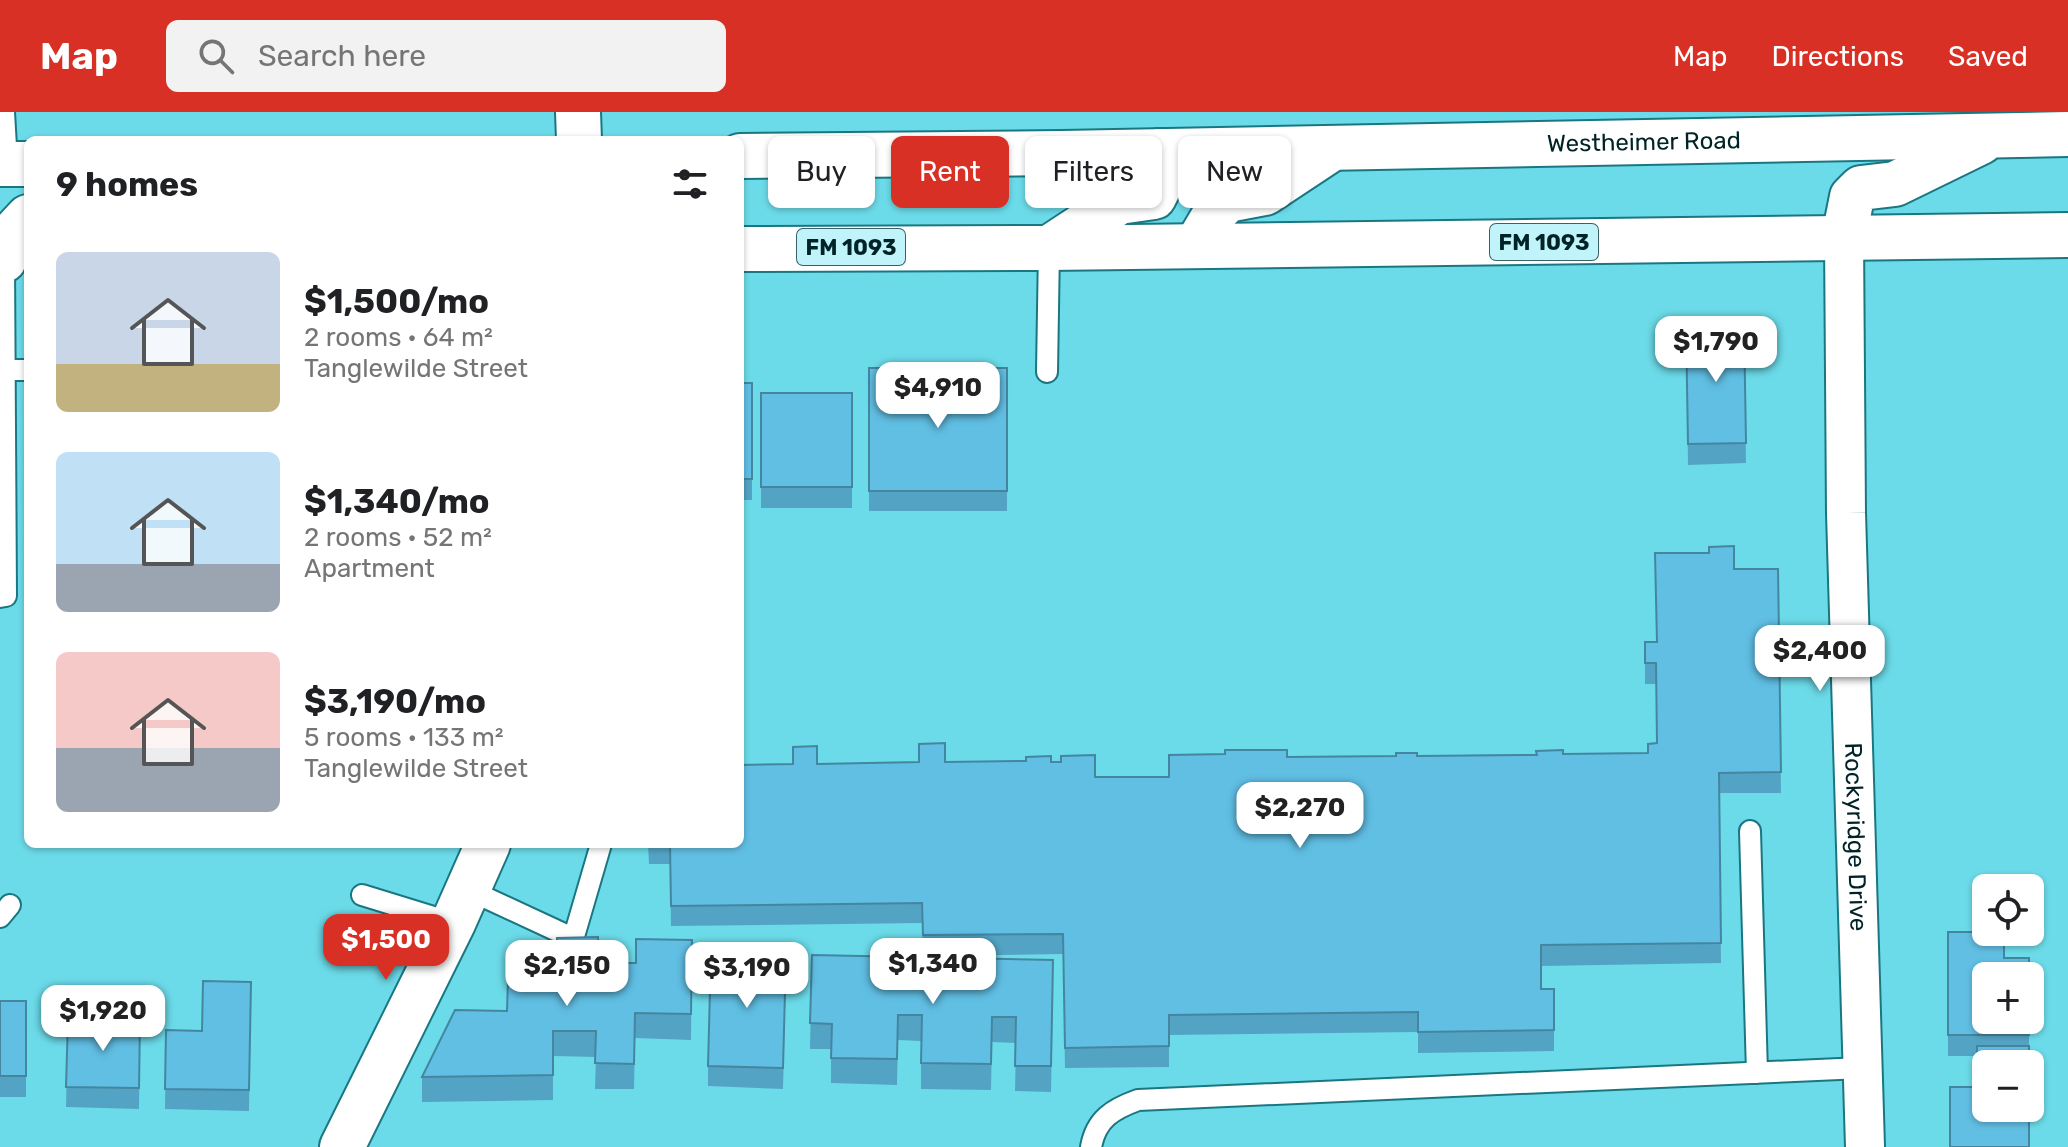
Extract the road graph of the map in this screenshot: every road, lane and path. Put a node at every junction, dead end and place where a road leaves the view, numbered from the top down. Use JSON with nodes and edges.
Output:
{"nodes":[{"id":1,"x":4,"y":112,"type":"edge"},
{"id":2,"x":578,"y":112,"type":"edge"},
{"id":3,"x":2068,"y":134,"type":"edge"},
{"id":4,"x":579,"y":136,"type":"edge"},
{"id":5,"x":1994,"y":136,"type":"junction"},
{"id":6,"x":1333,"y":148,"type":"junction"},
{"id":7,"x":1162,"y":151,"type":"edge"},
{"id":8,"x":1025,"y":153,"type":"edge"},
{"id":9,"x":744,"y":156,"type":"edge"},
{"id":10,"x":9,"y":169,"type":"edge"},
{"id":11,"x":1110,"y":208,"type":"edge"},
{"id":12,"x":24,"y":221,"type":"edge"},
{"id":13,"x":2068,"y":235,"type":"edge"},
{"id":14,"x":1844,"y":237,"type":"junction"},
{"id":15,"x":1196,"y":246,"type":"junction"},
{"id":16,"x":1049,"y":248,"type":"junction"},
{"id":17,"x":744,"y":249,"type":"edge"},
{"id":18,"x":11,"y":260,"type":"edge"},
{"id":19,"x":4,"y":370,"type":"junction"},
{"id":20,"x":24,"y":370,"type":"edge"},
{"id":21,"x":1047,"y":372,"type":"dead end"},
{"id":22,"x":0,"y":597,"type":"edge"},
{"id":23,"x":1750,"y":831,"type":"dead end"},
{"id":24,"x":486,"y":848,"type":"edge"},
{"id":25,"x":600,"y":848,"type":"edge"},
{"id":26,"x":362,"y":895,"type":"dead end"},
{"id":27,"x":460,"y":906,"type":"junction"},
{"id":28,"x":1862,"y":1068,"type":"junction"},
{"id":29,"x":1757,"y":1073,"type":"junction"},
{"id":30,"x":342,"y":1147,"type":"edge"},
{"id":31,"x":1091,"y":1147,"type":"edge"},
{"id":32,"x":1865,"y":1147,"type":"edge"}],
"edges":[{"from":1,"to":10,"type":"lane"},
{"from":2,"to":4,"type":"main road"},
{"from":3,"to":5,"type":"main road","name":"Westheimer Road"},
{"from":5,"to":6,"type":"main road","name":"Westheimer Road"},
{"from":5,"to":14,"type":"main road"},
{"from":6,"to":7,"type":"main road","name":"Westheimer Road"},
{"from":6,"to":15,"type":"main road"},
{"from":8,"to":9,"type":"main road","name":"Westheimer Road"},
{"from":11,"to":16,"type":"main road"},
{"from":12,"to":18,"type":"main road"},
{"from":13,"to":14,"type":"main road","number":"FM 1093"},
{"from":14,"to":15,"type":"main road","number":"FM 1093"},
{"from":14,"to":28,"type":"street","name":"Rockyridge Drive"},
{"from":15,"to":16,"type":"main road","number":"FM 1093"},
{"from":16,"to":17,"type":"main road","number":"FM 1093"},
{"from":16,"to":21,"type":"lane"},
{"from":18,"to":19,"type":"lane"},
{"from":19,"to":20,"type":"lane"},
{"from":19,"to":22,"type":"lane"},
{"from":23,"to":29,"type":"lane"},
{"from":24,"to":27,"type":"main road"},
{"from":25,"to":27,"type":"lane"},
{"from":26,"to":27,"type":"lane"},
{"from":27,"to":30,"type":"main road"},
{"from":28,"to":29,"type":"lane"},
{"from":28,"to":32,"type":"street","name":"Rockyridge Drive"},
{"from":29,"to":31,"type":"lane"}]}
